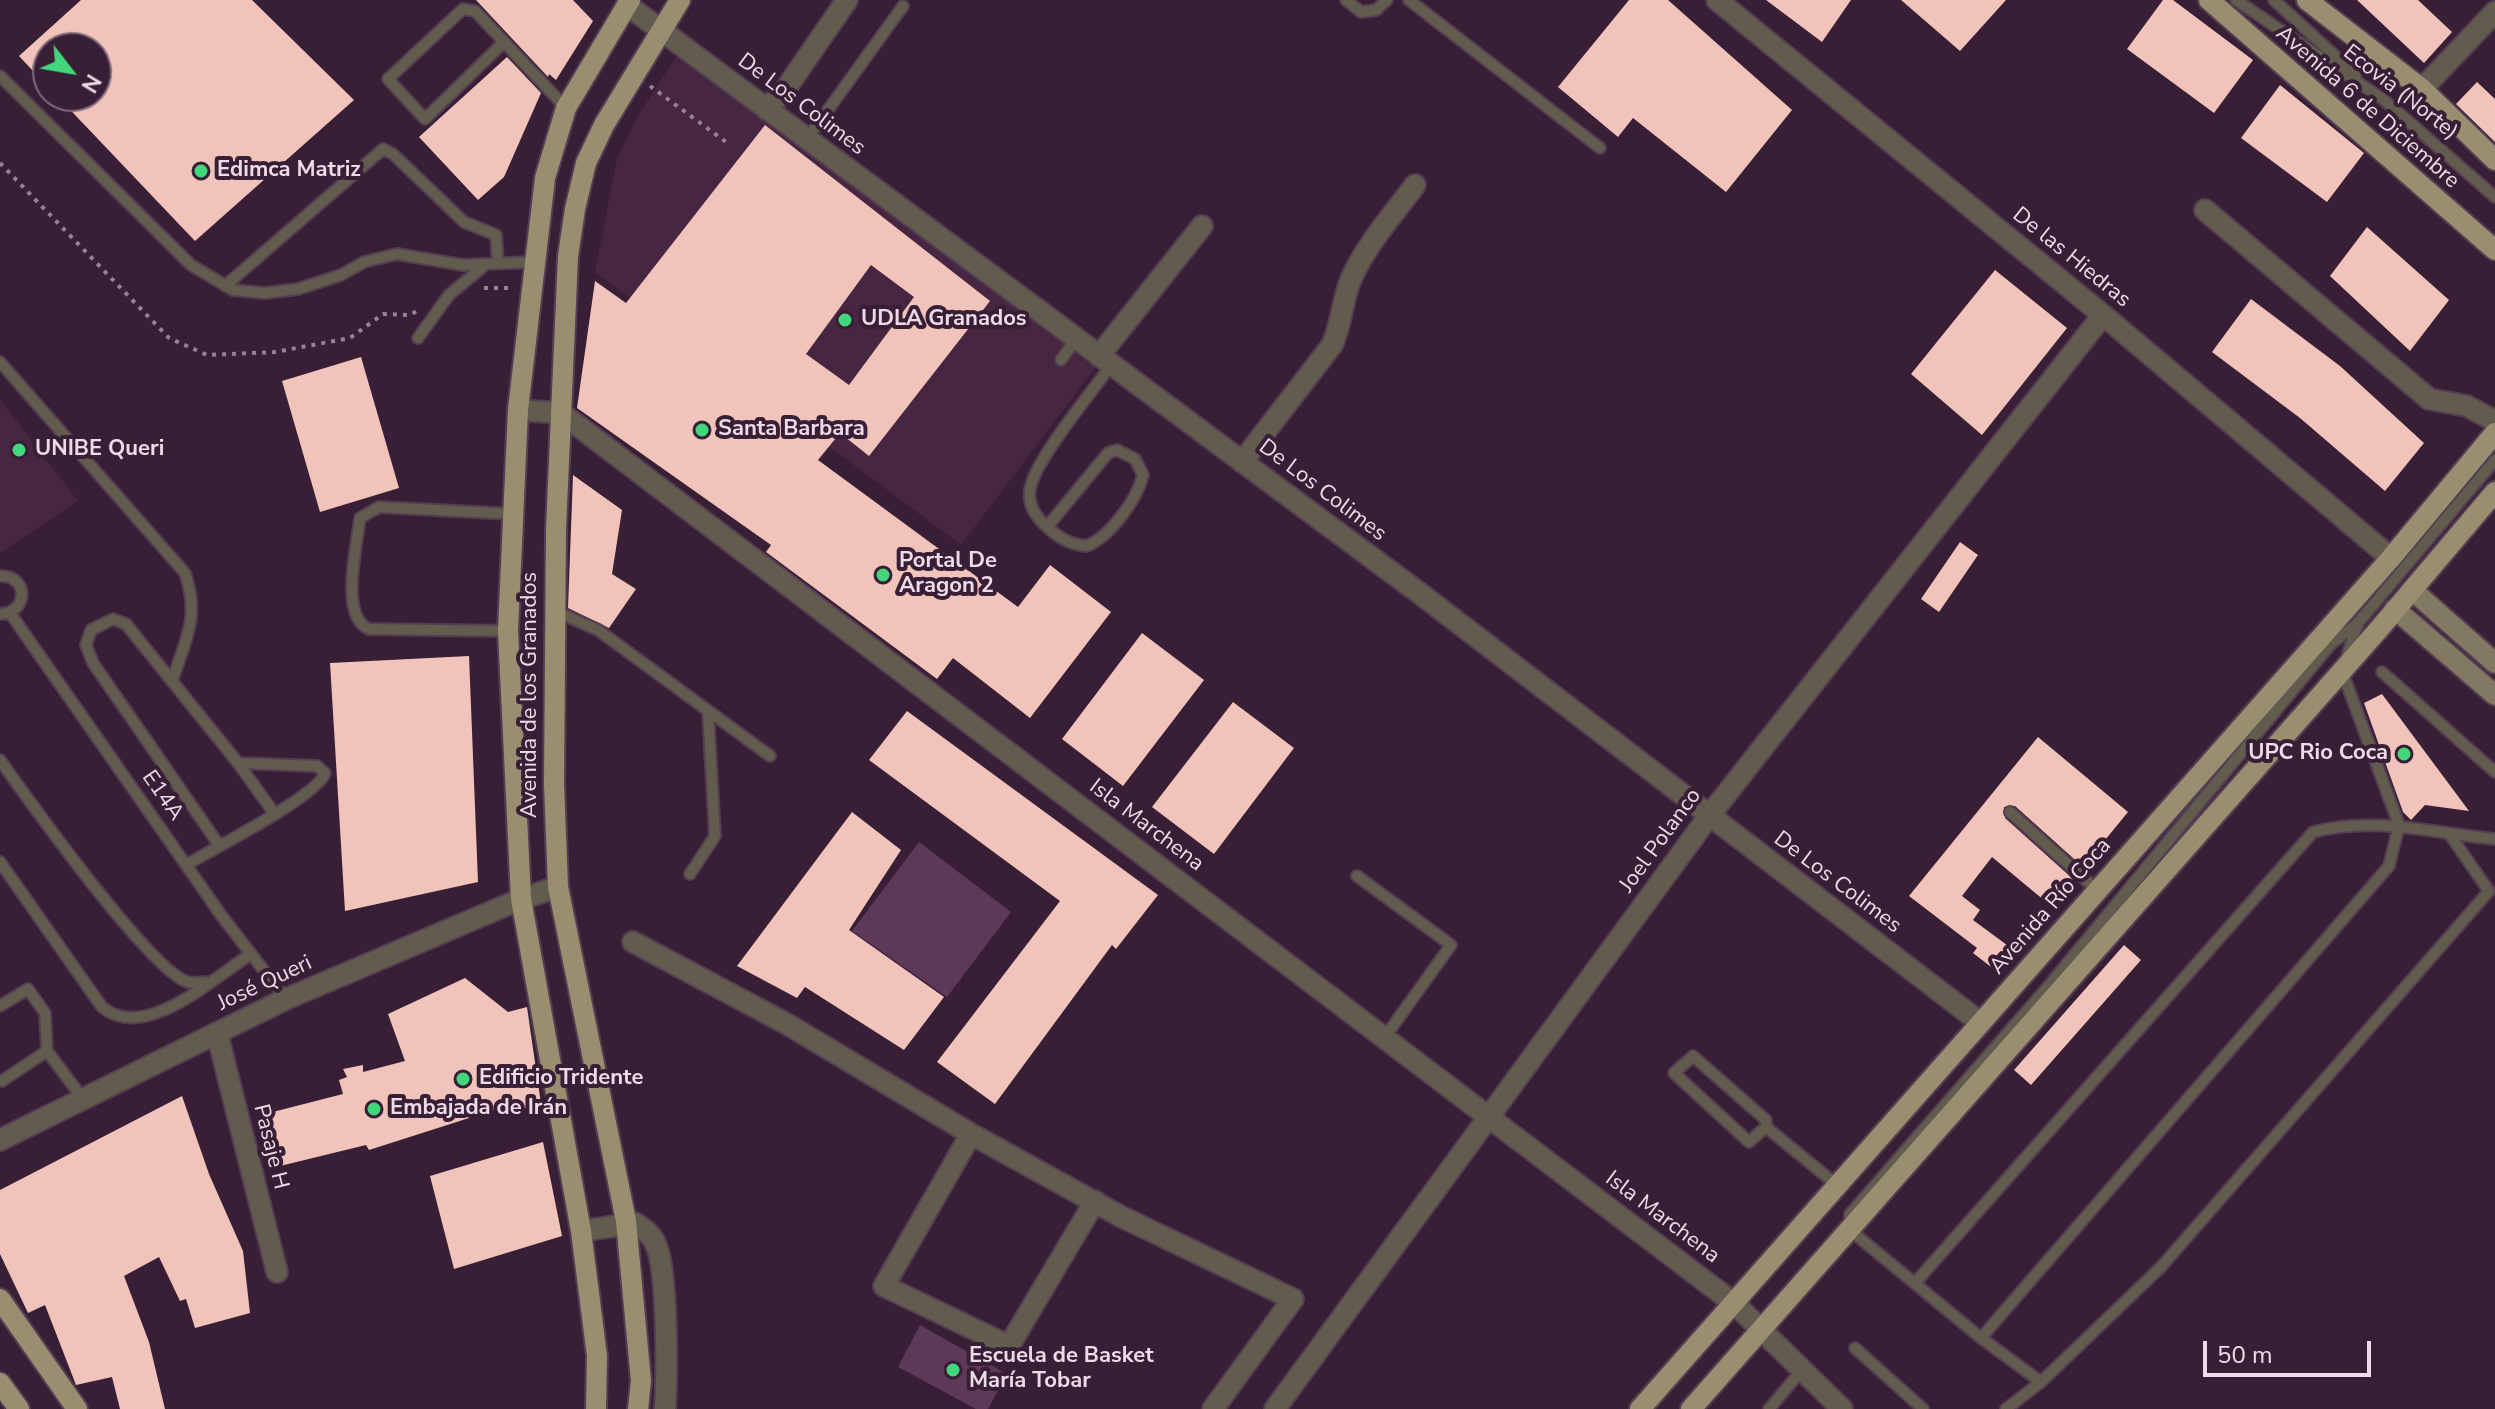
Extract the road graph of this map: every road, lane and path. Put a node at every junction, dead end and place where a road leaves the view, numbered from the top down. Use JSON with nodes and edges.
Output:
{"nodes":[{"id":1,"x":680,"y":0,"type":"edge"},
{"id":2,"x":847,"y":0,"type":"edge"},
{"id":3,"x":1346,"y":0,"type":"edge"},
{"id":4,"x":1387,"y":0,"type":"edge"},
{"id":5,"x":1409,"y":0,"type":"edge"},
{"id":6,"x":1717,"y":0,"type":"edge"},
{"id":7,"x":2209,"y":0,"type":"edge"},
{"id":8,"x":2236,"y":0,"type":"edge"},
{"id":9,"x":2274,"y":0,"type":"edge"},
{"id":10,"x":2307,"y":0,"type":"edge"},
{"id":11,"x":629,"y":2,"type":"edge"},
{"id":12,"x":903,"y":6,"type":"dead end"},
{"id":13,"x":2495,"y":12,"type":"edge"},
{"id":14,"x":662,"y":31,"type":"junction"},
{"id":15,"x":503,"y":43,"type":"junction"},
{"id":16,"x":636,"y":75,"type":"junction"},
{"id":17,"x":0,"y":76,"type":"edge"},
{"id":18,"x":2422,"y":89,"type":"junction"},
{"id":19,"x":2384,"y":100,"type":"junction"},
{"id":20,"x":566,"y":108,"type":"junction"},
{"id":21,"x":766,"y":109,"type":"junction"},
{"id":22,"x":807,"y":139,"type":"junction"},
{"id":23,"x":726,"y":142,"type":"dead end"},
{"id":24,"x":1600,"y":148,"type":"dead end"},
{"id":25,"x":2495,"y":160,"type":"edge"},
{"id":26,"x":0,"y":163,"type":"edge"},
{"id":27,"x":1415,"y":185,"type":"dead end"},
{"id":28,"x":2495,"y":197,"type":"edge"},
{"id":29,"x":2205,"y":210,"type":"dead end"},
{"id":30,"x":1202,"y":226,"type":"dead end"},
{"id":31,"x":2495,"y":250,"type":"edge"},
{"id":32,"x":533,"y":262,"type":"junction"},
{"id":33,"x":492,"y":263,"type":"junction"},
{"id":34,"x":225,"y":286,"type":"junction"},
{"id":35,"x":410,"y":315,"type":"dead end"},
{"id":36,"x":2103,"y":315,"type":"junction"},
{"id":37,"x":418,"y":338,"type":"dead end"},
{"id":38,"x":1076,"y":339,"type":"junction"},
{"id":39,"x":1061,"y":360,"type":"dead end"},
{"id":40,"x":1105,"y":360,"type":"junction"},
{"id":41,"x":0,"y":362,"type":"edge"},
{"id":42,"x":518,"y":410,"type":"junction"},
{"id":43,"x":561,"y":413,"type":"junction"},
{"id":44,"x":2495,"y":421,"type":"edge"},
{"id":45,"x":2495,"y":433,"type":"edge"},
{"id":46,"x":2495,"y":460,"type":"edge"},
{"id":47,"x":1242,"y":462,"type":"junction"},
{"id":48,"x":2495,"y":492,"type":"edge"},
{"id":49,"x":513,"y":514,"type":"junction"},
{"id":50,"x":1047,"y":527,"type":"junction"},
{"id":51,"x":2391,"y":558,"type":"junction"},
{"id":52,"x":0,"y":576,"type":"edge"},
{"id":53,"x":2412,"y":590,"type":"junction"},
{"id":54,"x":2395,"y":609,"type":"junction"},
{"id":55,"x":555,"y":611,"type":"junction"},
{"id":56,"x":5,"y":614,"type":"edge"},
{"id":57,"x":2358,"y":623,"type":"junction"},
{"id":58,"x":508,"y":631,"type":"junction"},
{"id":59,"x":2495,"y":663,"type":"edge"},
{"id":60,"x":2342,"y":671,"type":"junction"},
{"id":61,"x":2382,"y":672,"type":"dead end"},
{"id":62,"x":172,"y":681,"type":"junction"},
{"id":63,"x":2495,"y":695,"type":"edge"},
{"id":64,"x":708,"y":711,"type":"junction"},
{"id":65,"x":770,"y":756,"type":"dead end"},
{"id":66,"x":0,"y":760,"type":"edge"},
{"id":67,"x":238,"y":763,"type":"junction"},
{"id":68,"x":2495,"y":772,"type":"edge"},
{"id":69,"x":2010,"y":812,"type":"dead end"},
{"id":70,"x":274,"y":813,"type":"junction"},
{"id":71,"x":1709,"y":816,"type":"junction"},
{"id":72,"x":2399,"y":825,"type":"junction"},
{"id":73,"x":2450,"y":835,"type":"junction"},
{"id":74,"x":2495,"y":839,"type":"edge"},
{"id":75,"x":219,"y":845,"type":"junction"},
{"id":76,"x":0,"y":862,"type":"edge"},
{"id":77,"x":186,"y":865,"type":"junction"},
{"id":78,"x":690,"y":874,"type":"dead end"},
{"id":79,"x":1357,"y":876,"type":"dead end"},
{"id":80,"x":558,"y":887,"type":"junction"},
{"id":81,"x":2492,"y":888,"type":"edge"},
{"id":82,"x":2098,"y":891,"type":"junction"},
{"id":83,"x":521,"y":899,"type":"junction"},
{"id":84,"x":633,"y":942,"type":"dead end"},
{"id":85,"x":251,"y":954,"type":"junction"},
{"id":86,"x":206,"y":982,"type":"junction"},
{"id":87,"x":286,"y":999,"type":"junction"},
{"id":88,"x":0,"y":1006,"type":"edge"},
{"id":89,"x":1981,"y":1023,"type":"junction"},
{"id":90,"x":217,"y":1033,"type":"junction"},
{"id":91,"x":1385,"y":1037,"type":"junction"},
{"id":92,"x":47,"y":1051,"type":"junction"},
{"id":93,"x":2,"y":1081,"type":"dead end"},
{"id":94,"x":83,"y":1099,"type":"junction"},
{"id":95,"x":1490,"y":1117,"type":"junction"},
{"id":96,"x":1766,"y":1127,"type":"junction"},
{"id":97,"x":971,"y":1134,"type":"junction"},
{"id":98,"x":0,"y":1140,"type":"edge"},
{"id":99,"x":1838,"y":1186,"type":"junction"},
{"id":100,"x":1095,"y":1201,"type":"junction"},
{"id":101,"x":626,"y":1221,"type":"junction"},
{"id":102,"x":1850,"y":1230,"type":"junction"},
{"id":103,"x":581,"y":1231,"type":"junction"},
{"id":104,"x":277,"y":1272,"type":"dead end"},
{"id":105,"x":1915,"y":1283,"type":"junction"},
{"id":106,"x":0,"y":1299,"type":"edge"},
{"id":107,"x":1735,"y":1304,"type":"junction"},
{"id":108,"x":1759,"y":1329,"type":"junction"},
{"id":109,"x":1981,"y":1338,"type":"junction"},
{"id":110,"x":1855,"y":1348,"type":"dead end"},
{"id":111,"x":1802,"y":1370,"type":"junction"},
{"id":112,"x":2041,"y":1382,"type":"junction"},
{"id":113,"x":0,"y":1383,"type":"edge"},
{"id":114,"x":19,"y":1409,"type":"edge"},
{"id":115,"x":77,"y":1409,"type":"edge"},
{"id":116,"x":596,"y":1409,"type":"edge"},
{"id":117,"x":638,"y":1409,"type":"edge"},
{"id":118,"x":665,"y":1409,"type":"edge"},
{"id":119,"x":1213,"y":1409,"type":"edge"},
{"id":120,"x":1275,"y":1409,"type":"edge"},
{"id":121,"x":1640,"y":1409,"type":"edge"},
{"id":122,"x":1691,"y":1409,"type":"edge"},
{"id":123,"x":1769,"y":1409,"type":"edge"},
{"id":124,"x":1842,"y":1409,"type":"edge"},
{"id":125,"x":1923,"y":1409,"type":"edge"},
{"id":126,"x":2006,"y":1409,"type":"edge"}],
"edges":[{"from":1,"to":14,"type":"main road","name":"Avenida de los Granados"},
{"from":2,"to":21,"type":"street"},
{"from":3,"to":4,"type":"lane"},
{"from":5,"to":24,"type":"lane"},
{"from":6,"to":36,"type":"street","name":"De las Hiedras"},
{"from":7,"to":31,"type":"main road","name":"Avenida 6 de Diciembre"},
{"from":8,"to":19,"type":"lane","name":"Ecovia (Norte)"},
{"from":9,"to":19,"type":"lane"},
{"from":10,"to":18,"type":"main road","name":"Avenida 6 de Diciembre"},
{"from":11,"to":14,"type":"street","name":"De Los Colimes"},
{"from":11,"to":20,"type":"main road","name":"Avenida de los Granados"},
{"from":12,"to":22,"type":"lane"},
{"from":13,"to":18,"type":"street"},
{"from":14,"to":16,"type":"main road","name":"Avenida de los Granados"},
{"from":14,"to":21,"type":"street","name":"De Los Colimes"},
{"from":15,"to":15,"type":"lane"},
{"from":15,"to":20,"type":"lane"},
{"from":16,"to":23,"type":"path"},
{"from":16,"to":43,"type":"main road","name":"Avenida de los Granados"},
{"from":17,"to":34,"type":"lane"},
{"from":18,"to":25,"type":"main road","name":"Avenida 6 de Diciembre"},
{"from":19,"to":28,"type":"lane","name":"Ecovia (Norte)"},
{"from":20,"to":32,"type":"main road","name":"Avenida de los Granados"},
{"from":21,"to":22,"type":"street","name":"De Los Colimes"},
{"from":22,"to":38,"type":"street","name":"De Los Colimes"},
{"from":26,"to":35,"type":"path"},
{"from":27,"to":47,"type":"street"},
{"from":29,"to":44,"type":"street"},
{"from":30,"to":40,"type":"street"},
{"from":32,"to":33,"type":"lane"},
{"from":32,"to":42,"type":"main road","name":"Avenida de los Granados"},
{"from":33,"to":34,"type":"lane"},
{"from":33,"to":34,"type":"lane"},
{"from":33,"to":37,"type":"lane"},
{"from":36,"to":51,"type":"street","name":"De las Hiedras"},
{"from":36,"to":71,"type":"street","name":"Joel Polanco"},
{"from":38,"to":39,"type":"lane"},
{"from":38,"to":40,"type":"street","name":"De Los Colimes"},
{"from":40,"to":47,"type":"street","name":"De Los Colimes"},
{"from":40,"to":50,"type":"lane"},
{"from":41,"to":62,"type":"lane"},
{"from":42,"to":43,"type":"street"},
{"from":42,"to":49,"type":"main road","name":"Avenida de los Granados"},
{"from":43,"to":55,"type":"main road","name":"Avenida de los Granados"},
{"from":43,"to":91,"type":"street","name":"Isla Marchena"},
{"from":45,"to":51,"type":"main road","name":"Avenida Río Coca"},
{"from":46,"to":57,"type":"lane"},
{"from":47,"to":71,"type":"street","name":"De Los Colimes"},
{"from":48,"to":53,"type":"main road"},
{"from":49,"to":58,"type":"main road","name":"Avenida de los Granados"},
{"from":49,"to":58,"type":"lane"},
{"from":50,"to":50,"type":"lane"},
{"from":51,"to":82,"type":"main road","name":"Avenida Río Coca"},
{"from":52,"to":56,"type":"lane"},
{"from":53,"to":54,"type":"main road"},
{"from":53,"to":59,"type":"street"},
{"from":54,"to":60,"type":"main road"},
{"from":54,"to":63,"type":"street"},
{"from":55,"to":64,"type":"lane"},
{"from":55,"to":80,"type":"main road","name":"Avenida de los Granados"},
{"from":56,"to":77,"type":"lane","name":"E14A"},
{"from":57,"to":60,"type":"lane"},
{"from":57,"to":102,"type":"lane"},
{"from":58,"to":83,"type":"main road","name":"Avenida de los Granados"},
{"from":60,"to":72,"type":"lane"},
{"from":60,"to":102,"type":"main road"},
{"from":61,"to":68,"type":"lane"},
{"from":62,"to":67,"type":"lane"},
{"from":62,"to":75,"type":"lane"},
{"from":64,"to":65,"type":"lane"},
{"from":64,"to":78,"type":"lane"},
{"from":66,"to":86,"type":"lane"},
{"from":67,"to":70,"type":"lane"},
{"from":67,"to":70,"type":"lane"},
{"from":69,"to":82,"type":"lane"},
{"from":70,"to":75,"type":"lane"},
{"from":71,"to":89,"type":"street","name":"De Los Colimes"},
{"from":71,"to":95,"type":"street","name":"Joel Polanco"},
{"from":72,"to":73,"type":"lane"},
{"from":72,"to":105,"type":"lane"},
{"from":72,"to":109,"type":"lane"},
{"from":73,"to":74,"type":"lane"},
{"from":73,"to":81,"type":"lane"},
{"from":75,"to":77,"type":"lane"},
{"from":76,"to":86,"type":"lane"},
{"from":77,"to":85,"type":"lane","name":"E14A"},
{"from":79,"to":91,"type":"lane"},
{"from":80,"to":83,"type":"street","name":"José Queri"},
{"from":80,"to":101,"type":"main road","name":"Avenida de los Granados"},
{"from":81,"to":112,"type":"lane"},
{"from":82,"to":89,"type":"main road","name":"Avenida Río Coca"},
{"from":83,"to":87,"type":"street","name":"José Queri"},
{"from":83,"to":103,"type":"main road","name":"Avenida de los Granados"},
{"from":84,"to":97,"type":"street"},
{"from":85,"to":86,"type":"lane"},
{"from":85,"to":87,"type":"lane","name":"E14A"},
{"from":87,"to":90,"type":"street","name":"José Queri"},
{"from":88,"to":92,"type":"lane"},
{"from":89,"to":99,"type":"main road","name":"Avenida Río Coca"},
{"from":90,"to":94,"type":"street","name":"José Queri"},
{"from":90,"to":104,"type":"street","name":"Pasaje H"},
{"from":91,"to":95,"type":"street","name":"Isla Marchena"},
{"from":92,"to":93,"type":"lane"},
{"from":92,"to":94,"type":"lane"},
{"from":94,"to":98,"type":"street","name":"José Queri"},
{"from":95,"to":107,"type":"street","name":"Isla Marchena"},
{"from":95,"to":120,"type":"street","name":"Joel Polanco"},
{"from":96,"to":96,"type":"lane"},
{"from":96,"to":99,"type":"lane"},
{"from":97,"to":100,"type":"street"},
{"from":97,"to":100,"type":"street"},
{"from":99,"to":107,"type":"main road","name":"Avenida Río Coca"},
{"from":100,"to":119,"type":"street"},
{"from":101,"to":103,"type":"street"},
{"from":101,"to":117,"type":"main road","name":"Avenida de los Granados"},
{"from":101,"to":118,"type":"street"},
{"from":102,"to":105,"type":"lane"},
{"from":102,"to":108,"type":"main road"},
{"from":103,"to":116,"type":"main road","name":"Avenida de los Granados"},
{"from":105,"to":109,"type":"lane"},
{"from":106,"to":115,"type":"main road"},
{"from":107,"to":108,"type":"street","name":"Isla Marchena"},
{"from":107,"to":121,"type":"main road","name":"Avenida Río Coca"},
{"from":108,"to":111,"type":"street","name":"Isla Marchena"},
{"from":108,"to":122,"type":"main road"},
{"from":109,"to":112,"type":"lane"},
{"from":110,"to":125,"type":"lane"},
{"from":111,"to":123,"type":"lane"},
{"from":111,"to":124,"type":"street","name":"Isla Marchena"},
{"from":112,"to":126,"type":"lane"},
{"from":113,"to":114,"type":"main road"}]}
